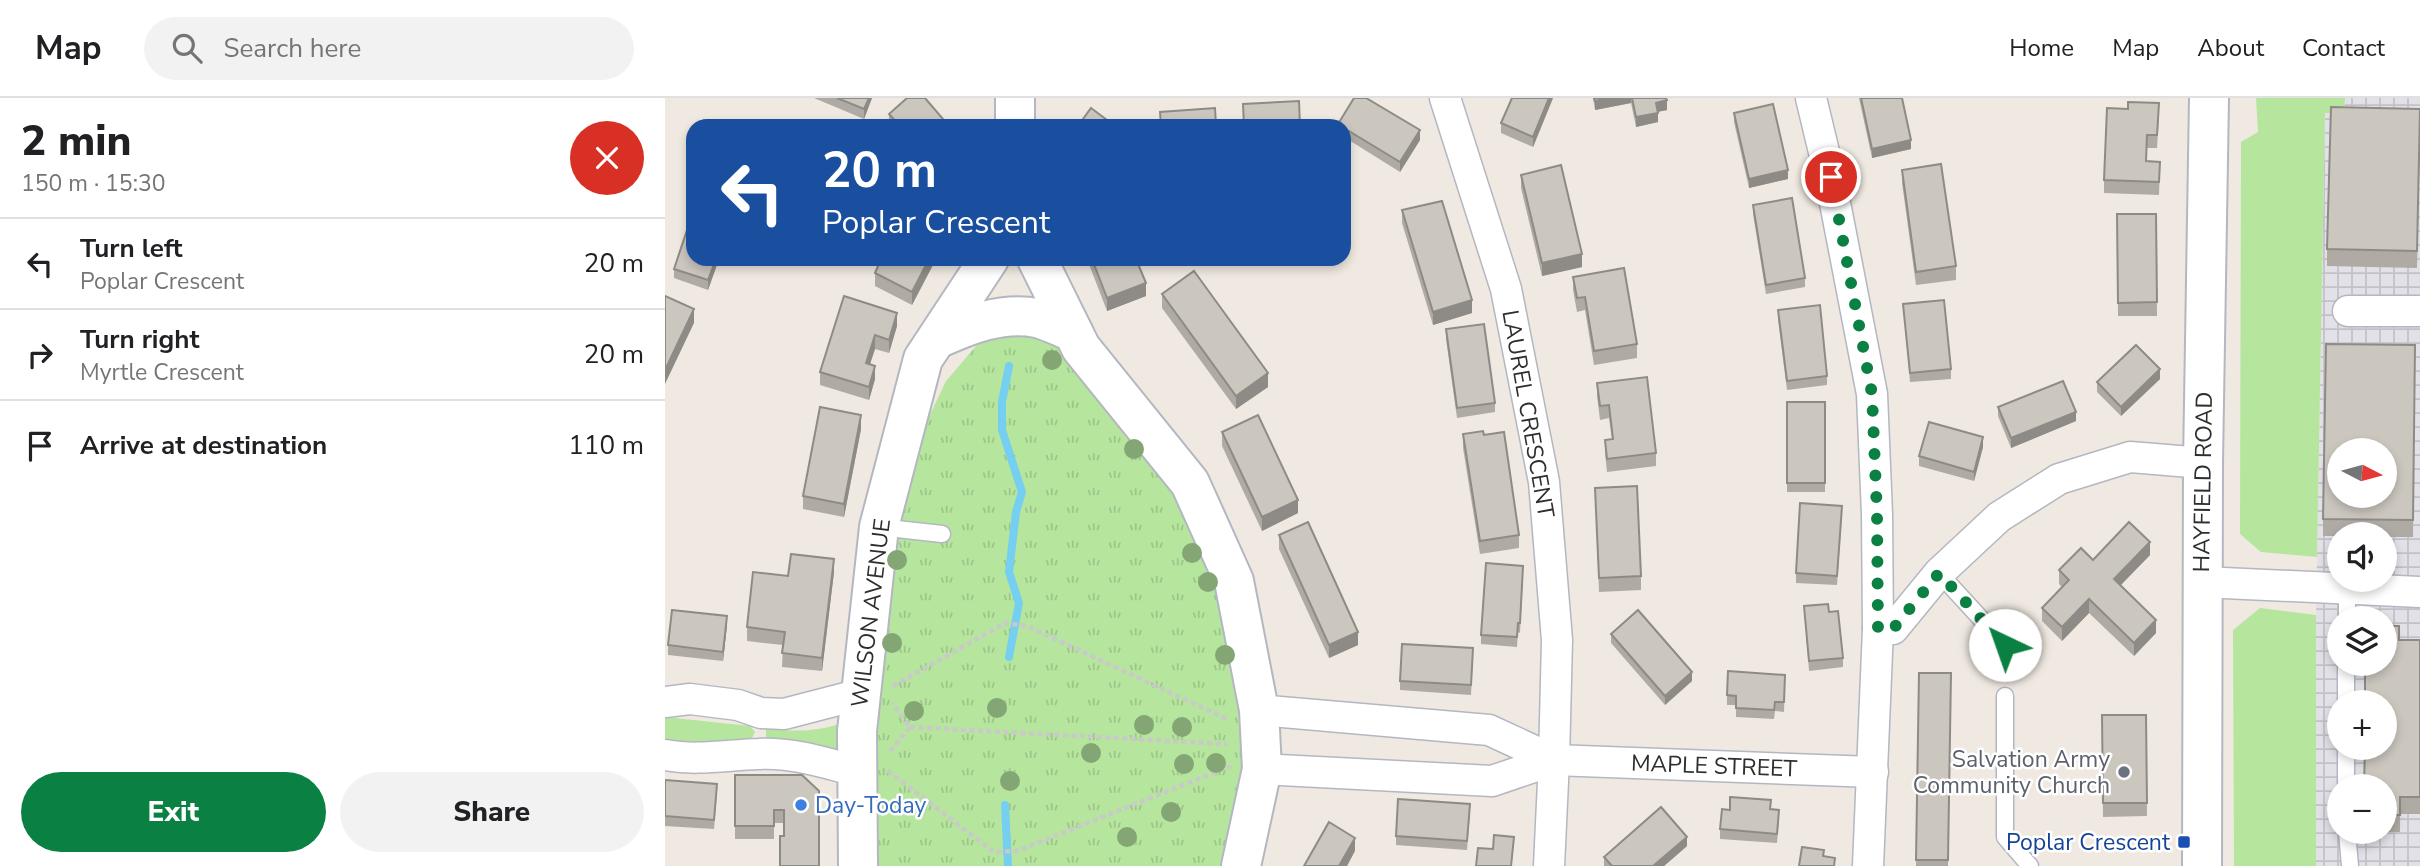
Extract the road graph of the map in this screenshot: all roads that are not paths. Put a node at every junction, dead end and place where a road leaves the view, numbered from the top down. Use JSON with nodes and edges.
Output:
{"nodes":[{"id":1,"x":1014,"y":98,"type":"edge"},
{"id":2,"x":1445,"y":98,"type":"edge"},
{"id":3,"x":1811,"y":98,"type":"edge"},
{"id":4,"x":2209,"y":98,"type":"edge"},
{"id":5,"x":1015,"y":119,"type":"edge"},
{"id":6,"x":984,"y":266,"type":"edge"},
{"id":7,"x":1040,"y":266,"type":"edge"},
{"id":8,"x":2348,"y":311,"type":"dead end"},
{"id":9,"x":2420,"y":311,"type":"edge"},
{"id":10,"x":1073,"y":332,"type":"junction"},
{"id":11,"x":937,"y":339,"type":"junction"},
{"id":12,"x":2203,"y":463,"type":"junction"},
{"id":13,"x":879,"y":527,"type":"junction"},
{"id":14,"x":942,"y":534,"type":"dead end"},
{"id":15,"x":1939,"y":573,"type":"junction"},
{"id":16,"x":2202,"y":582,"type":"junction"},
{"id":17,"x":2327,"y":587,"type":"edge"},
{"id":18,"x":2397,"y":591,"type":"edge"},
{"id":19,"x":2420,"y":592,"type":"edge"},
{"id":20,"x":1878,"y":629,"type":"junction"},
{"id":21,"x":2005,"y":645,"type":"dead end"},
{"id":22,"x":872,"y":693,"type":"junction"},
{"id":23,"x":2005,"y":696,"type":"dead end"},
{"id":24,"x":665,"y":702,"type":"edge"},
{"id":25,"x":1245,"y":716,"type":"junction"},
{"id":26,"x":665,"y":755,"type":"edge"},
{"id":27,"x":1554,"y":760,"type":"junction"},
{"id":28,"x":1247,"y":767,"type":"junction"},
{"id":29,"x":872,"y":771,"type":"junction"},
{"id":30,"x":1873,"y":772,"type":"junction"},
{"id":31,"x":2348,"y":844,"type":"edge"},
{"id":32,"x":858,"y":866,"type":"edge"},
{"id":33,"x":1241,"y":866,"type":"edge"},
{"id":34,"x":1549,"y":866,"type":"edge"},
{"id":35,"x":1868,"y":866,"type":"edge"},
{"id":36,"x":2030,"y":866,"type":"edge"},
{"id":37,"x":2202,"y":866,"type":"edge"},
{"id":38,"x":2350,"y":866,"type":"edge"}],
"edges":[{"from":1,"to":5,"type":"street"},
{"from":2,"to":27,"type":"street","name":"LAUREL CRESCENT"},
{"from":3,"to":20,"type":"street"},
{"from":4,"to":12,"type":"street","name":"HAYFIELD ROAD"},
{"from":6,"to":11,"type":"street","name":"WILSON AVENUE"},
{"from":7,"to":10,"type":"street"},
{"from":8,"to":9,"type":"street"},
{"from":10,"to":11,"type":"street"},
{"from":10,"to":25,"type":"street"},
{"from":11,"to":13,"type":"street","name":"WILSON AVENUE"},
{"from":12,"to":15,"type":"street"},
{"from":12,"to":16,"type":"street","name":"HAYFIELD ROAD"},
{"from":13,"to":14,"type":"lane"},
{"from":13,"to":22,"type":"street","name":"WILSON AVENUE"},
{"from":15,"to":20,"type":"street"},
{"from":15,"to":21,"type":"lane"},
{"from":16,"to":17,"type":"street"},
{"from":16,"to":37,"type":"street","name":"HAYFIELD ROAD"},
{"from":18,"to":19,"type":"street"},
{"from":20,"to":30,"type":"street"},
{"from":22,"to":24,"type":"street"},
{"from":22,"to":29,"type":"street","name":"WILSON AVENUE"},
{"from":23,"to":36,"type":"lane"},
{"from":25,"to":27,"type":"street","name":"MAPLE STREET"},
{"from":25,"to":28,"type":"street"},
{"from":26,"to":29,"type":"street"},
{"from":27,"to":28,"type":"street","name":"MAPLE STREET"},
{"from":27,"to":30,"type":"street","name":"MAPLE STREET"},
{"from":27,"to":34,"type":"street","name":"LAUREL CRESCENT"},
{"from":28,"to":33,"type":"street"},
{"from":29,"to":32,"type":"street","name":"WILSON AVENUE"},
{"from":30,"to":35,"type":"street"},
{"from":31,"to":38,"type":"lane"}]}
